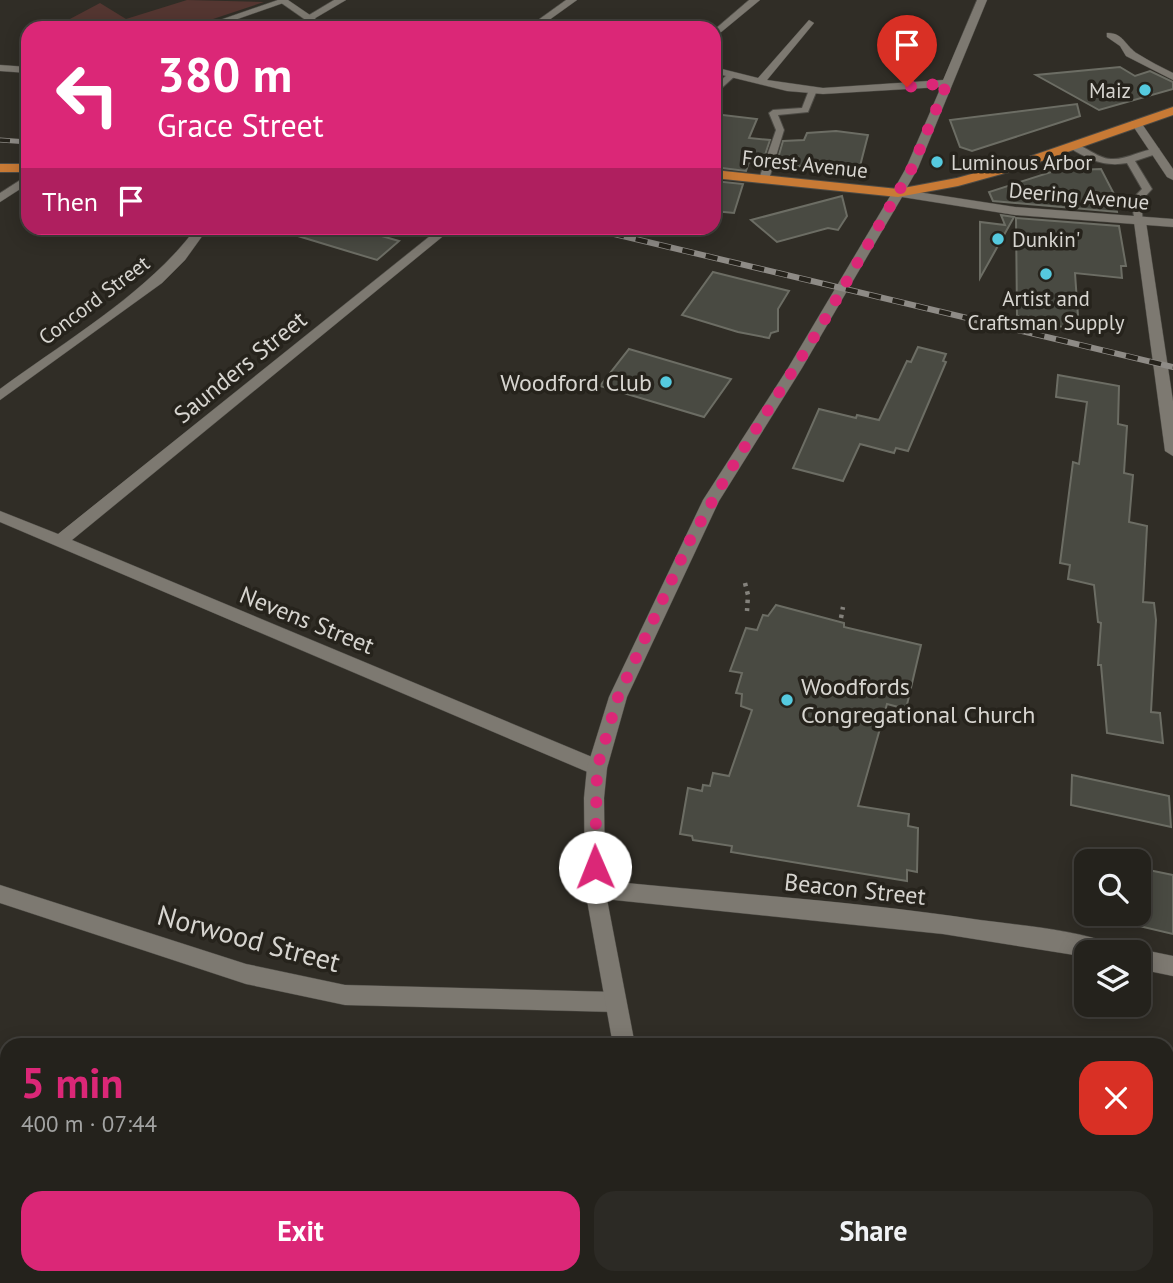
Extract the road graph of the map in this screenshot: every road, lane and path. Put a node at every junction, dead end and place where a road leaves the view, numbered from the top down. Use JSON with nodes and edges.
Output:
{"nodes":[{"id":1,"x":341,"y":0,"type":"edge"},
{"id":2,"x":572,"y":0,"type":"edge"},
{"id":3,"x":755,"y":0,"type":"edge"},
{"id":4,"x":982,"y":0,"type":"edge"},
{"id":5,"x":283,"y":1,"type":"edge"},
{"id":6,"x":309,"y":18,"type":"junction"},
{"id":7,"x":223,"y":21,"type":"edge"},
{"id":8,"x":314,"y":21,"type":"edge"},
{"id":9,"x":542,"y":21,"type":"edge"},
{"id":10,"x":809,"y":23,"type":"dead end"},
{"id":11,"x":721,"y":29,"type":"edge"},
{"id":12,"x":1110,"y":35,"type":"dead end"},
{"id":13,"x":0,"y":68,"type":"edge"},
{"id":14,"x":21,"y":70,"type":"edge"},
{"id":15,"x":721,"y":72,"type":"edge"},
{"id":16,"x":732,"y":75,"type":"junction"},
{"id":17,"x":1173,"y":77,"type":"edge"},
{"id":18,"x":760,"y":82,"type":"junction"},
{"id":19,"x":947,"y":83,"type":"junction"},
{"id":20,"x":721,"y":85,"type":"edge"},
{"id":21,"x":813,"y":90,"type":"junction"},
{"id":22,"x":1173,"y":111,"type":"edge"},
{"id":23,"x":1136,"y":123,"type":"junction"},
{"id":24,"x":1073,"y":146,"type":"junction"},
{"id":25,"x":1156,"y":151,"type":"junction"},
{"id":26,"x":1130,"y":160,"type":"junction"},
{"id":27,"x":0,"y":168,"type":"edge"},
{"id":28,"x":21,"y":168,"type":"edge"},
{"id":29,"x":721,"y":175,"type":"edge"},
{"id":30,"x":1173,"y":177,"type":"edge"},
{"id":31,"x":764,"y":178,"type":"junction"},
{"id":32,"x":21,"y":184,"type":"edge"},
{"id":33,"x":898,"y":193,"type":"junction"},
{"id":34,"x":0,"y":198,"type":"edge"},
{"id":35,"x":1140,"y":222,"type":"junction"},
{"id":36,"x":1173,"y":223,"type":"edge"},
{"id":37,"x":197,"y":235,"type":"edge"},
{"id":38,"x":438,"y":235,"type":"edge"},
{"id":39,"x":0,"y":396,"type":"edge"},
{"id":40,"x":1173,"y":451,"type":"edge"},
{"id":41,"x":0,"y":516,"type":"edge"},
{"id":42,"x":60,"y":541,"type":"junction"},
{"id":43,"x":745,"y":583,"type":"dead end"},
{"id":44,"x":843,"y":607,"type":"dead end"},
{"id":45,"x":747,"y":611,"type":"dead end"},
{"id":46,"x":841,"y":618,"type":"dead end"},
{"id":47,"x":597,"y":768,"type":"junction"},
{"id":48,"x":595,"y":890,"type":"junction"},
{"id":49,"x":0,"y":894,"type":"edge"},
{"id":50,"x":1074,"y":944,"type":"edge"},
{"id":51,"x":1151,"y":962,"type":"edge"},
{"id":52,"x":1173,"y":967,"type":"edge"},
{"id":53,"x":615,"y":1002,"type":"junction"},
{"id":54,"x":623,"y":1038,"type":"edge"}],
"edges":[{"from":1,"to":6,"type":"street"},
{"from":2,"to":9,"type":"street"},
{"from":3,"to":11,"type":"street"},
{"from":4,"to":19,"type":"street"},
{"from":5,"to":6,"type":"street"},
{"from":5,"to":7,"type":"street"},
{"from":6,"to":8,"type":"street"},
{"from":10,"to":18,"type":"street"},
{"from":12,"to":17,"type":"street"},
{"from":13,"to":14,"type":"street"},
{"from":15,"to":16,"type":"street"},
{"from":16,"to":18,"type":"street"},
{"from":16,"to":20,"type":"lane"},
{"from":18,"to":21,"type":"street"},
{"from":19,"to":21,"type":"street"},
{"from":19,"to":33,"type":"street"},
{"from":21,"to":31,"type":"lane"},
{"from":22,"to":23,"type":"highway","name":"Forest Avenue"},
{"from":23,"to":24,"type":"highway","name":"Forest Avenue"},
{"from":23,"to":25,"type":"street"},
{"from":24,"to":26,"type":"lane"},
{"from":24,"to":33,"type":"highway","name":"Forest Avenue"},
{"from":25,"to":26,"type":"lane"},
{"from":25,"to":30,"type":"street"},
{"from":26,"to":35,"type":"lane"},
{"from":27,"to":28,"type":"highway"},
{"from":29,"to":31,"type":"highway","name":"Forest Avenue"},
{"from":31,"to":33,"type":"highway","name":"Forest Avenue"},
{"from":32,"to":34,"type":"street"},
{"from":33,"to":35,"type":"street","name":"Deering Avenue"},
{"from":33,"to":47,"type":"street"},
{"from":35,"to":36,"type":"street","name":"Deering Avenue"},
{"from":35,"to":40,"type":"street"},
{"from":37,"to":39,"type":"street","name":"Concord Street"},
{"from":38,"to":42,"type":"street","name":"Saunders Street"},
{"from":41,"to":42,"type":"street","name":"Nevens Street"},
{"from":42,"to":47,"type":"street","name":"Nevens Street"},
{"from":43,"to":45,"type":"path"},
{"from":44,"to":46,"type":"path"},
{"from":47,"to":48,"type":"street"},
{"from":48,"to":50,"type":"street","name":"Beacon Street"},
{"from":48,"to":53,"type":"street"},
{"from":49,"to":53,"type":"street","name":"Norwood Street"},
{"from":51,"to":52,"type":"street"},
{"from":53,"to":54,"type":"street"}]}
